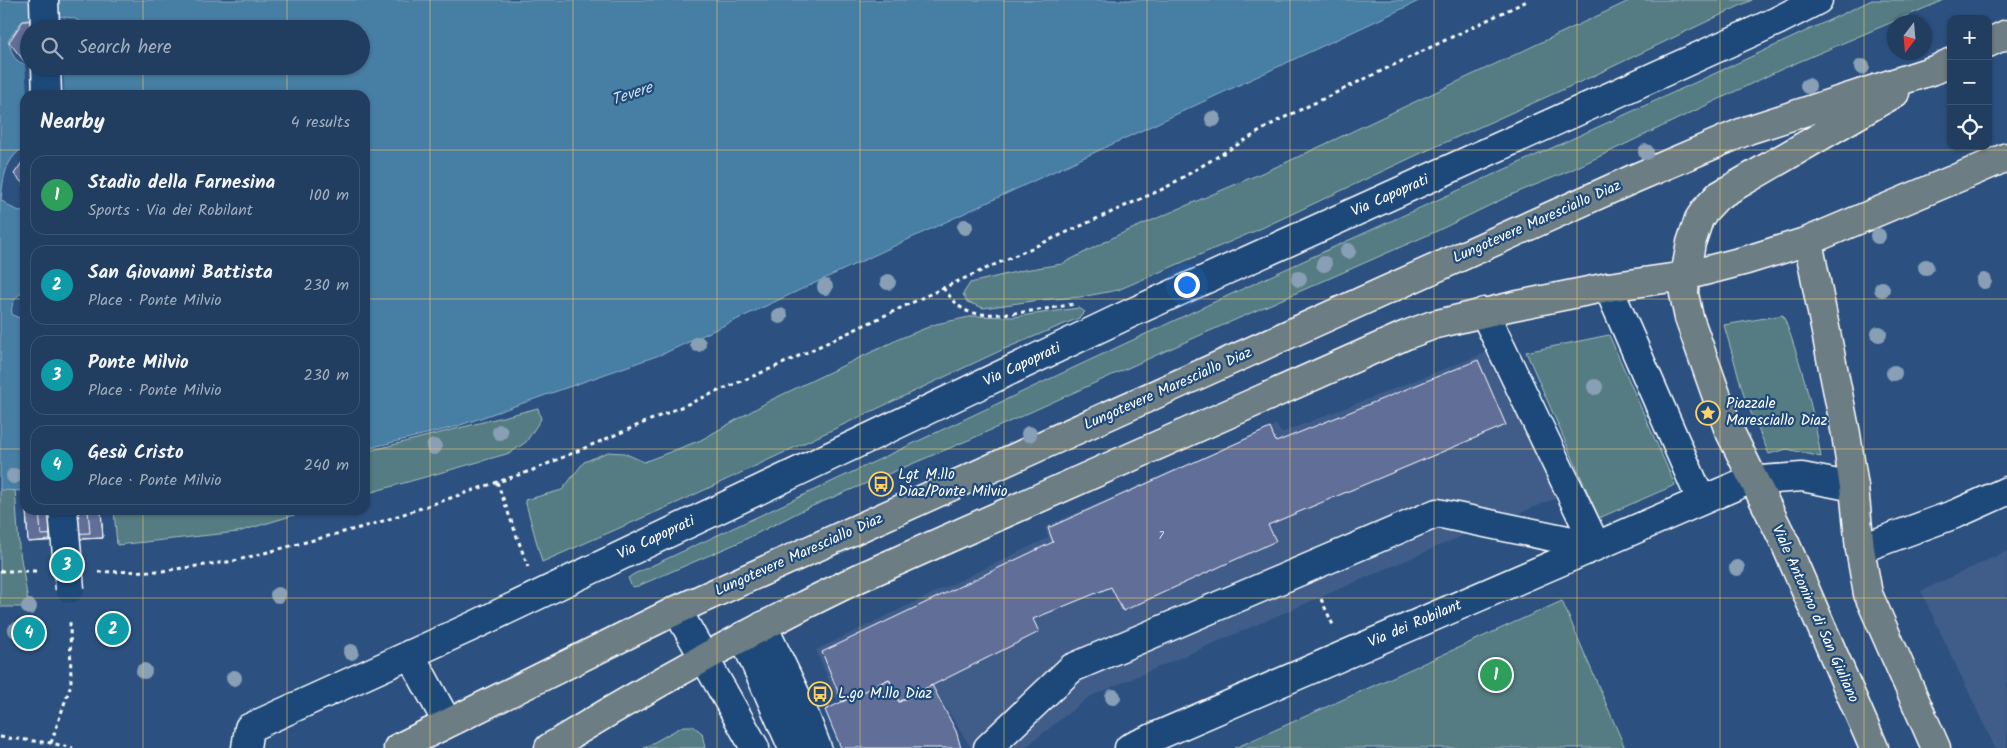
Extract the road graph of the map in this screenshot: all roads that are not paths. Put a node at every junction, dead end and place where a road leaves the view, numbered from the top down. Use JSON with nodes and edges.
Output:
{"nodes":[{"id":1,"x":44,"y":0,"type":"edge"},
{"id":2,"x":1818,"y":0,"type":"edge"},
{"id":3,"x":45,"y":20,"type":"edge"},
{"id":4,"x":2007,"y":34,"type":"edge"},
{"id":5,"x":1992,"y":41,"type":"edge"},
{"id":6,"x":1944,"y":65,"type":"edge"},
{"id":7,"x":46,"y":75,"type":"edge"},
{"id":8,"x":47,"y":90,"type":"edge"},
{"id":9,"x":2007,"y":157,"type":"edge"},
{"id":10,"x":1808,"y":241,"type":"junction"},
{"id":11,"x":1685,"y":276,"type":"junction"},
{"id":12,"x":1608,"y":287,"type":"junction"},
{"id":13,"x":1484,"y":312,"type":"junction"},
{"id":14,"x":1754,"y":480,"type":"junction"},
{"id":15,"x":1854,"y":487,"type":"junction"},
{"id":16,"x":2007,"y":491,"type":"edge"},
{"id":17,"x":1701,"y":500,"type":"junction"},
{"id":18,"x":63,"y":515,"type":"edge"},
{"id":19,"x":1596,"y":546,"type":"junction"},
{"id":20,"x":1860,"y":550,"type":"junction"},
{"id":21,"x":70,"y":589,"type":"road end"},
{"id":22,"x":677,"y":610,"type":"junction"},
{"id":23,"x":753,"y":631,"type":"junction"},
{"id":24,"x":410,"y":654,"type":"junction"},
{"id":25,"x":705,"y":658,"type":"junction"},
{"id":26,"x":448,"y":722,"type":"junction"},
{"id":27,"x":246,"y":748,"type":"edge"},
{"id":28,"x":398,"y":748,"type":"edge"},
{"id":29,"x":549,"y":748,"type":"edge"},
{"id":30,"x":755,"y":748,"type":"edge"},
{"id":31,"x":793,"y":748,"type":"edge"},
{"id":32,"x":817,"y":748,"type":"edge"},
{"id":33,"x":988,"y":748,"type":"edge"},
{"id":34,"x":1128,"y":748,"type":"edge"},
{"id":35,"x":1874,"y":748,"type":"edge"},
{"id":36,"x":1936,"y":748,"type":"edge"}],
"edges":[{"from":1,"to":3,"type":"street"},
{"from":2,"to":24,"type":"street","name":"Via Capoprati"},
{"from":4,"to":5,"type":"main road"},
{"from":6,"to":11,"type":"main road"},
{"from":6,"to":22,"type":"main road","name":"Lungotevere Maresciallo Diaz"},
{"from":7,"to":8,"type":"street"},
{"from":9,"to":10,"type":"main road"},
{"from":10,"to":11,"type":"main road"},
{"from":10,"to":15,"type":"main road"},
{"from":11,"to":12,"type":"main road"},
{"from":11,"to":14,"type":"main road"},
{"from":12,"to":13,"type":"main road"},
{"from":12,"to":17,"type":"street"},
{"from":13,"to":19,"type":"street"},
{"from":13,"to":23,"type":"main road"},
{"from":14,"to":15,"type":"street"},
{"from":14,"to":17,"type":"street"},
{"from":14,"to":35,"type":"main road","name":"Viale Antonino di San Giuliano"},
{"from":15,"to":20,"type":"main road"},
{"from":16,"to":20,"type":"street"},
{"from":17,"to":19,"type":"street","name":"Via dei Robilant"},
{"from":18,"to":21,"type":"street","bridge":true},
{"from":19,"to":33,"type":"street"},
{"from":19,"to":34,"type":"street","name":"Via dei Robilant"},
{"from":20,"to":36,"type":"main road"},
{"from":22,"to":25,"type":"street"},
{"from":22,"to":26,"type":"main road","name":"Lungotevere Maresciallo Diaz"},
{"from":23,"to":25,"type":"main road"},
{"from":23,"to":31,"type":"street"},
{"from":23,"to":32,"type":"street"},
{"from":24,"to":26,"type":"street"},
{"from":24,"to":27,"type":"street","name":"Via Capoprati"},
{"from":25,"to":29,"type":"main road"},
{"from":25,"to":30,"type":"street"},
{"from":26,"to":28,"type":"main road","name":"Lungotevere Maresciallo Diaz"}]}
